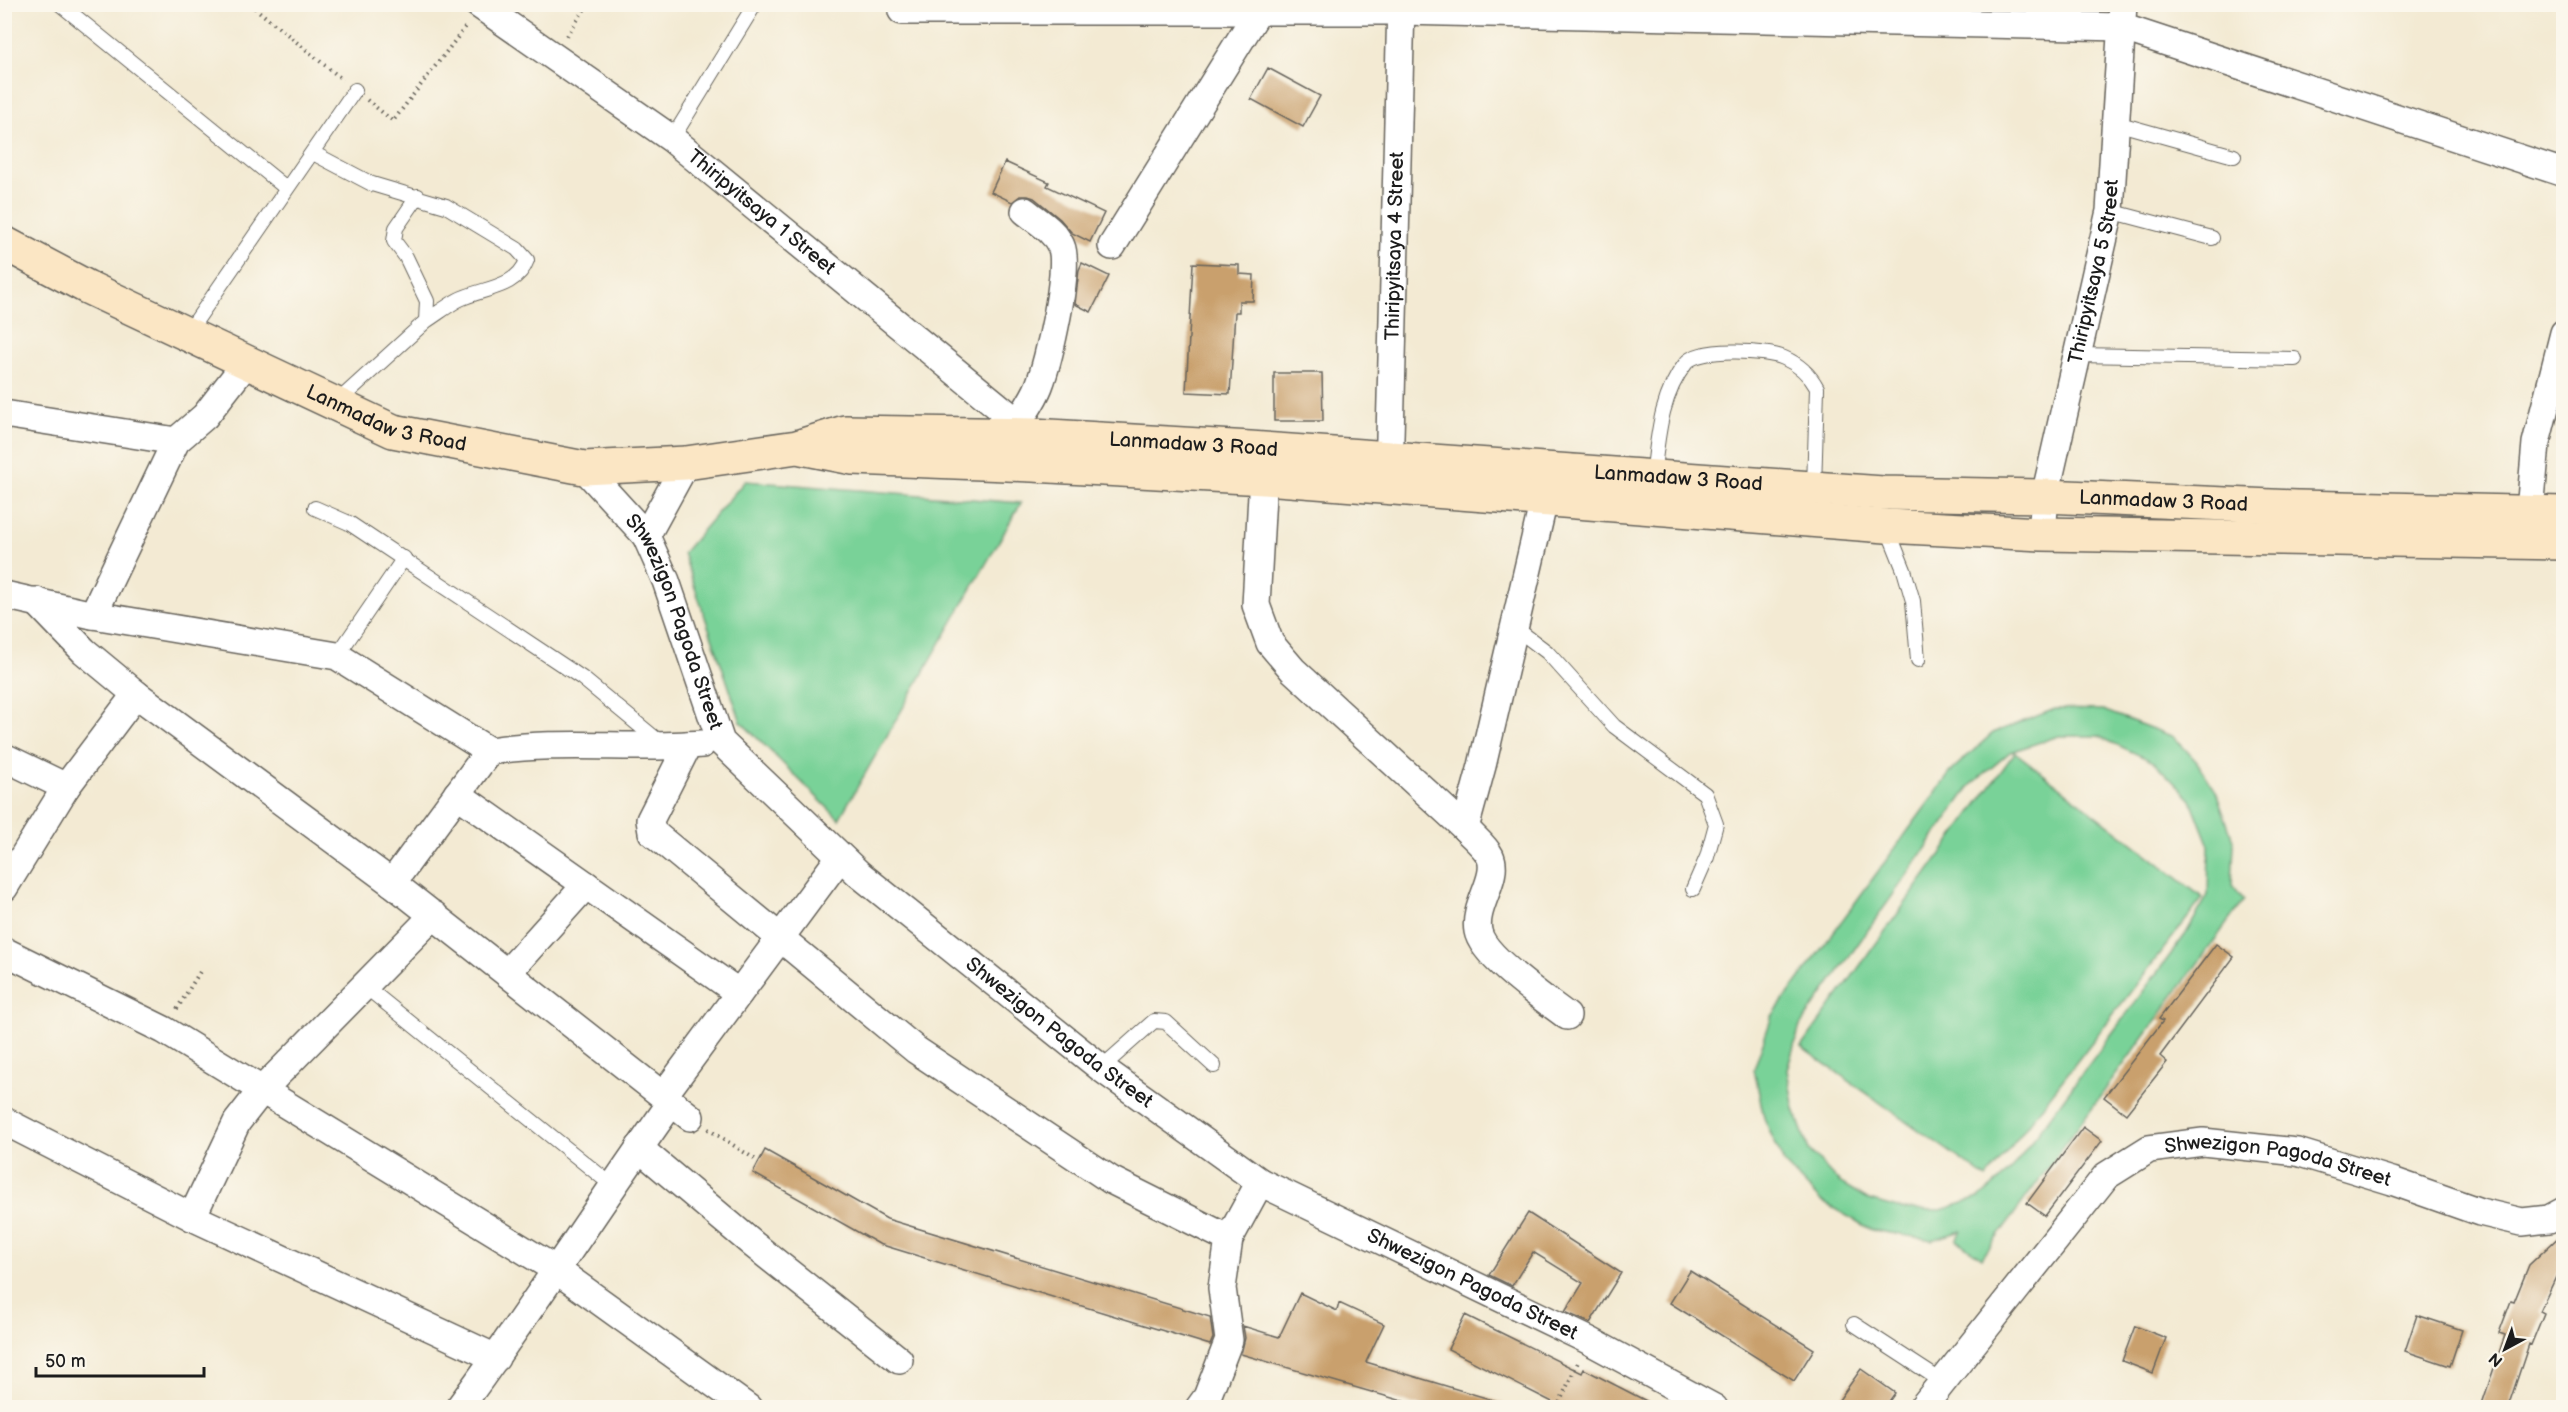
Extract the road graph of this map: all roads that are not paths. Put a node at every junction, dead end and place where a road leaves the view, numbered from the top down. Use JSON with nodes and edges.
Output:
{"nodes":[{"id":1,"x":60,"y":4,"type":"edge"},
{"id":2,"x":755,"y":4,"type":"edge"},
{"id":3,"x":479,"y":6,"type":"edge"},
{"id":4,"x":895,"y":8,"type":"edge"},
{"id":5,"x":1401,"y":8,"type":"edge"},
{"id":6,"x":1259,"y":10,"type":"junction"},
{"id":7,"x":2122,"y":16,"type":"edge"},
{"id":8,"x":355,"y":90,"type":"road end"},
{"id":9,"x":2116,"y":123,"type":"junction"},
{"id":10,"x":672,"y":139,"type":"junction"},
{"id":11,"x":313,"y":153,"type":"junction"},
{"id":12,"x":2234,"y":156,"type":"dead end"},
{"id":13,"x":2564,"y":173,"type":"edge"},
{"id":14,"x":286,"y":188,"type":"junction"},
{"id":15,"x":418,"y":196,"type":"junction"},
{"id":16,"x":1025,"y":210,"type":"dead end"},
{"id":17,"x":2110,"y":212,"type":"junction"},
{"id":18,"x":2212,"y":238,"type":"dead end"},
{"id":19,"x":4,"y":243,"type":"edge"},
{"id":20,"x":1112,"y":246,"type":"dead end"},
{"id":21,"x":426,"y":321,"type":"junction"},
{"id":22,"x":2564,"y":333,"type":"edge"},
{"id":23,"x":187,"y":334,"type":"junction"},
{"id":24,"x":2078,"y":355,"type":"junction"},
{"id":25,"x":2295,"y":358,"type":"dead end"},
{"id":26,"x":247,"y":362,"type":"junction"},
{"id":27,"x":335,"y":404,"type":"junction"},
{"id":28,"x":4,"y":414,"type":"edge"},
{"id":29,"x":1026,"y":429,"type":"junction"},
{"id":30,"x":176,"y":441,"type":"junction"},
{"id":31,"x":797,"y":447,"type":"junction"},
{"id":32,"x":686,"y":463,"type":"junction"},
{"id":33,"x":1264,"y":464,"type":"junction"},
{"id":34,"x":584,"y":468,"type":"junction"},
{"id":35,"x":1390,"y":473,"type":"junction"},
{"id":36,"x":1653,"y":477,"type":"junction"},
{"id":37,"x":1814,"y":488,"type":"junction"},
{"id":38,"x":2045,"y":496,"type":"junction"},
{"id":39,"x":1544,"y":500,"type":"junction"},
{"id":40,"x":315,"y":508,"type":"dead end"},
{"id":41,"x":1884,"y":510,"type":"junction"},
{"id":42,"x":2530,"y":511,"type":"junction"},
{"id":43,"x":2564,"y":513,"type":"edge"},
{"id":44,"x":2042,"y":534,"type":"junction"},
{"id":45,"x":646,"y":536,"type":"junction"},
{"id":46,"x":2564,"y":543,"type":"edge"},
{"id":47,"x":404,"y":558,"type":"junction"},
{"id":48,"x":4,"y":595,"type":"edge"},
{"id":49,"x":36,"y":601,"type":"junction"},
{"id":50,"x":93,"y":615,"type":"junction"},
{"id":51,"x":1514,"y":627,"type":"junction"},
{"id":52,"x":337,"y":656,"type":"junction"},
{"id":53,"x":1918,"y":660,"type":"dead end"},
{"id":54,"x":136,"y":694,"type":"junction"},
{"id":55,"x":721,"y":742,"type":"junction"},
{"id":56,"x":677,"y":746,"type":"junction"},
{"id":57,"x":489,"y":751,"type":"junction"},
{"id":58,"x":4,"y":758,"type":"edge"},
{"id":59,"x":66,"y":787,"type":"junction"},
{"id":60,"x":457,"y":794,"type":"junction"},
{"id":61,"x":1465,"y":828,"type":"junction"},
{"id":62,"x":840,"y":857,"type":"junction"},
{"id":63,"x":392,"y":883,"type":"junction"},
{"id":64,"x":586,"y":885,"type":"junction"},
{"id":65,"x":4,"y":888,"type":"edge"},
{"id":66,"x":1693,"y":889,"type":"dead end"},
{"id":67,"x":434,"y":915,"type":"junction"},
{"id":68,"x":779,"y":939,"type":"junction"},
{"id":69,"x":4,"y":951,"type":"edge"},
{"id":70,"x":507,"y":973,"type":"junction"},
{"id":71,"x":366,"y":987,"type":"junction"},
{"id":72,"x":739,"y":993,"type":"junction"},
{"id":73,"x":1567,"y":1016,"type":"dead end"},
{"id":74,"x":1214,"y":1066,"type":"dead end"},
{"id":75,"x":1101,"y":1068,"type":"junction"},
{"id":76,"x":262,"y":1090,"type":"junction"},
{"id":77,"x":675,"y":1105,"type":"junction"},
{"id":78,"x":4,"y":1121,"type":"edge"},
{"id":79,"x":639,"y":1148,"type":"junction"},
{"id":80,"x":1260,"y":1182,"type":"junction"},
{"id":81,"x":613,"y":1186,"type":"junction"},
{"id":82,"x":2564,"y":1211,"type":"edge"},
{"id":83,"x":192,"y":1217,"type":"junction"},
{"id":84,"x":1229,"y":1239,"type":"junction"},
{"id":85,"x":555,"y":1269,"type":"junction"},
{"id":86,"x":1854,"y":1324,"type":"dead end"},
{"id":87,"x":496,"y":1358,"type":"junction"},
{"id":88,"x":899,"y":1360,"type":"dead end"},
{"id":89,"x":1943,"y":1382,"type":"junction"},
{"id":90,"x":459,"y":1407,"type":"edge"},
{"id":91,"x":748,"y":1407,"type":"edge"},
{"id":92,"x":1199,"y":1407,"type":"edge"},
{"id":93,"x":1714,"y":1407,"type":"edge"},
{"id":94,"x":1922,"y":1407,"type":"edge"}],
"edges":[{"from":1,"to":14,"type":"lane"},
{"from":2,"to":10,"type":"lane"},
{"from":3,"to":10,"type":"street","name":"Thiripyitsaya 1 Street"},
{"from":4,"to":6,"type":"street"},
{"from":5,"to":6,"type":"street"},
{"from":5,"to":7,"type":"street"},
{"from":5,"to":35,"type":"street","name":"Thiripyitsaya 4 Street"},
{"from":6,"to":20,"type":"street"},
{"from":7,"to":9,"type":"street","name":"Thiripyitsaya 5 Street"},
{"from":7,"to":13,"type":"street"},
{"from":8,"to":11,"type":"lane"},
{"from":9,"to":12,"type":"lane"},
{"from":9,"to":17,"type":"street","name":"Thiripyitsaya 5 Street"},
{"from":10,"to":29,"type":"street","name":"Thiripyitsaya 1 Street"},
{"from":11,"to":14,"type":"lane"},
{"from":11,"to":15,"type":"lane"},
{"from":14,"to":23,"type":"lane"},
{"from":15,"to":21,"type":"lane"},
{"from":15,"to":21,"type":"lane"},
{"from":16,"to":29,"type":"street"},
{"from":17,"to":18,"type":"lane"},
{"from":17,"to":24,"type":"street","name":"Thiripyitsaya 5 Street"},
{"from":19,"to":23,"type":"main road","name":"Lanmadaw 3 Road"},
{"from":21,"to":27,"type":"lane"},
{"from":22,"to":42,"type":"street"},
{"from":23,"to":26,"type":"main road","name":"Lanmadaw 3 Road"},
{"from":24,"to":25,"type":"lane"},
{"from":24,"to":38,"type":"street","name":"Thiripyitsaya 5 Street"},
{"from":26,"to":27,"type":"main road","name":"Lanmadaw 3 Road"},
{"from":26,"to":30,"type":"street"},
{"from":27,"to":34,"type":"main road","name":"Lanmadaw 3 Road"},
{"from":28,"to":30,"type":"street"},
{"from":29,"to":31,"type":"main road","name":"Lanmadaw 3 Road"},
{"from":29,"to":33,"type":"main road","name":"Lanmadaw 3 Road"},
{"from":30,"to":50,"type":"street"},
{"from":31,"to":32,"type":"main road","name":"Lanmadaw 3 Road"},
{"from":31,"to":33,"type":"main road","name":"Lanmadaw 3 Road"},
{"from":32,"to":34,"type":"main road","name":"Lanmadaw 3 Road"},
{"from":32,"to":45,"type":"street"},
{"from":33,"to":35,"type":"main road","name":"Lanmadaw 3 Road"},
{"from":33,"to":61,"type":"street"},
{"from":34,"to":45,"type":"street","name":"Shwezigon Pagoda Street"},
{"from":35,"to":36,"type":"main road","name":"Lanmadaw 3 Road"},
{"from":35,"to":39,"type":"main road","name":"Lanmadaw 3 Road"},
{"from":36,"to":37,"type":"main road","name":"Lanmadaw 3 Road"},
{"from":36,"to":37,"type":"lane"},
{"from":37,"to":41,"type":"main road","name":"Lanmadaw 3 Road"},
{"from":38,"to":41,"type":"main road","name":"Lanmadaw 3 Road"},
{"from":38,"to":42,"type":"main road","name":"Lanmadaw 3 Road"},
{"from":38,"to":44,"type":"street","name":"Thiripyitsaya 5 Street"},
{"from":39,"to":41,"type":"main road","name":"Lanmadaw 3 Road"},
{"from":39,"to":51,"type":"street"},
{"from":40,"to":47,"type":"lane"},
{"from":41,"to":44,"type":"main road","name":"Lanmadaw 3 Road"},
{"from":41,"to":53,"type":"lane"},
{"from":42,"to":43,"type":"main road","name":"Lanmadaw 3 Road"},
{"from":44,"to":46,"type":"main road","name":"Lanmadaw 3 Road"},
{"from":45,"to":55,"type":"street","name":"Shwezigon Pagoda Street"},
{"from":47,"to":52,"type":"lane"},
{"from":47,"to":56,"type":"lane"},
{"from":48,"to":49,"type":"street"},
{"from":49,"to":50,"type":"street"},
{"from":49,"to":54,"type":"street"},
{"from":50,"to":52,"type":"street"},
{"from":51,"to":61,"type":"street"},
{"from":51,"to":66,"type":"lane"},
{"from":52,"to":57,"type":"street"},
{"from":54,"to":59,"type":"street"},
{"from":54,"to":63,"type":"street"},
{"from":55,"to":56,"type":"street"},
{"from":55,"to":62,"type":"street","name":"Shwezigon Pagoda Street"},
{"from":56,"to":57,"type":"street"},
{"from":56,"to":68,"type":"street"},
{"from":57,"to":60,"type":"street"},
{"from":58,"to":59,"type":"street"},
{"from":59,"to":65,"type":"street"},
{"from":60,"to":63,"type":"street"},
{"from":60,"to":64,"type":"street"},
{"from":61,"to":73,"type":"street"},
{"from":62,"to":68,"type":"street"},
{"from":62,"to":75,"type":"street","name":"Shwezigon Pagoda Street"},
{"from":63,"to":67,"type":"street"},
{"from":64,"to":70,"type":"street"},
{"from":64,"to":72,"type":"street"},
{"from":67,"to":70,"type":"street"},
{"from":67,"to":71,"type":"street"},
{"from":68,"to":72,"type":"street"},
{"from":68,"to":84,"type":"street"},
{"from":69,"to":76,"type":"street"},
{"from":70,"to":77,"type":"street"},
{"from":71,"to":76,"type":"street"},
{"from":71,"to":81,"type":"lane"},
{"from":72,"to":77,"type":"street"},
{"from":74,"to":75,"type":"lane"},
{"from":75,"to":80,"type":"street","name":"Shwezigon Pagoda Street"},
{"from":76,"to":83,"type":"street"},
{"from":76,"to":85,"type":"street"},
{"from":77,"to":79,"type":"street"},
{"from":78,"to":83,"type":"street"},
{"from":79,"to":81,"type":"street"},
{"from":79,"to":88,"type":"street"},
{"from":80,"to":84,"type":"street"},
{"from":80,"to":93,"type":"street","name":"Shwezigon Pagoda Street"},
{"from":81,"to":85,"type":"street"},
{"from":82,"to":89,"type":"street","name":"Shwezigon Pagoda Street"},
{"from":83,"to":87,"type":"street"},
{"from":84,"to":92,"type":"street"},
{"from":85,"to":87,"type":"street"},
{"from":85,"to":91,"type":"street"},
{"from":86,"to":89,"type":"lane"},
{"from":87,"to":90,"type":"street"},
{"from":89,"to":94,"type":"street","name":"Shwezigon Pagoda Street"}]}
